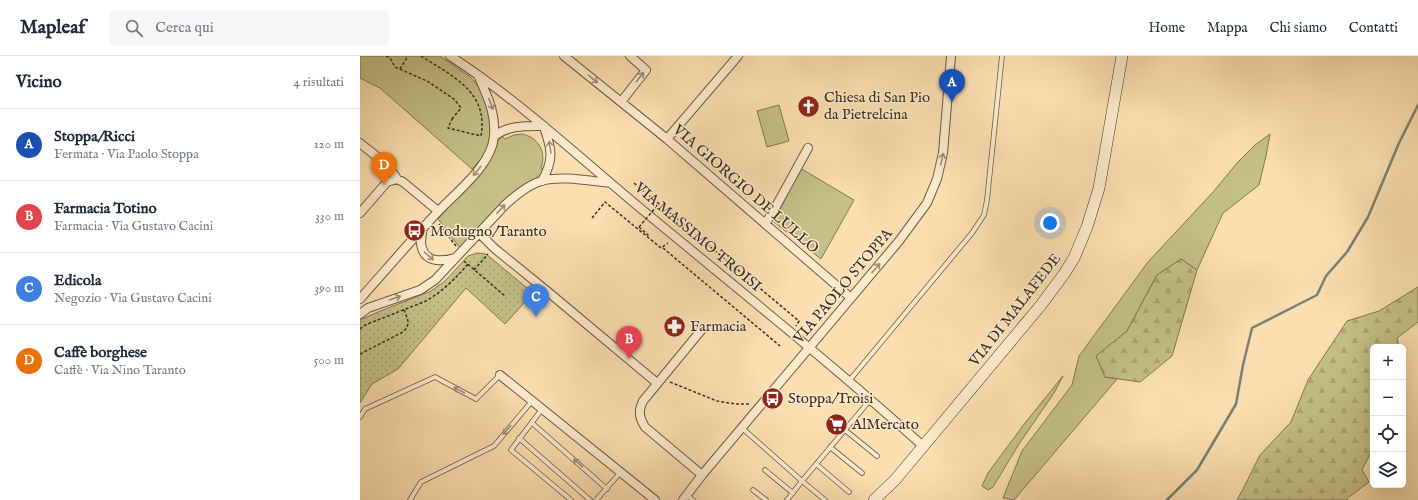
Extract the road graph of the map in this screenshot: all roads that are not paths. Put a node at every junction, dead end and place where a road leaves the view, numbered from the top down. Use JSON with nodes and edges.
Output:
{"nodes":[{"id":1,"x":450,"y":56,"type":"edge"},
{"id":2,"x":564,"y":56,"type":"edge"},
{"id":3,"x":630,"y":56,"type":"edge"},
{"id":4,"x":738,"y":56,"type":"edge"},
{"id":5,"x":951,"y":56,"type":"edge"},
{"id":6,"x":1002,"y":56,"type":"edge"},
{"id":7,"x":1122,"y":56,"type":"edge"},
{"id":8,"x":478,"y":74,"type":"junction"},
{"id":9,"x":621,"y":102,"type":"junction"},
{"id":10,"x":544,"y":126,"type":"junction"},
{"id":11,"x":494,"y":136,"type":"junction"},
{"id":12,"x":667,"y":139,"type":"junction"},
{"id":13,"x":360,"y":143,"type":"edge"},
{"id":14,"x":808,"y":148,"type":"dead end"},
{"id":15,"x":397,"y":179,"type":"junction"},
{"id":16,"x":542,"y":181,"type":"junction"},
{"id":17,"x":610,"y":183,"type":"junction"},
{"id":18,"x":438,"y":211,"type":"junction"},
{"id":19,"x":360,"y":213,"type":"edge"},
{"id":20,"x":765,"y":224,"type":"junction"},
{"id":21,"x":422,"y":230,"type":"junction"},
{"id":22,"x":479,"y":233,"type":"junction"},
{"id":23,"x":456,"y":258,"type":"junction"},
{"id":24,"x":850,"y":298,"type":"junction"},
{"id":25,"x":360,"y":299,"type":"edge"},
{"id":26,"x":360,"y":314,"type":"edge"},
{"id":27,"x":703,"y":328,"type":"dead end"},
{"id":28,"x":809,"y":348,"type":"junction"},
{"id":29,"x":500,"y":375,"type":"joint"},
{"id":30,"x":659,"y":381,"type":"junction"},
{"id":31,"x":849,"y":381,"type":"junction"},
{"id":32,"x":871,"y":399,"type":"junction"},
{"id":33,"x":532,"y":401,"type":"junction"},
{"id":34,"x":542,"y":409,"type":"junction"},
{"id":35,"x":360,"y":417,"type":"edge"},
{"id":36,"x":532,"y":423,"type":"junction"},
{"id":37,"x":742,"y":428,"type":"junction"},
{"id":38,"x":845,"y":430,"type":"junction"},
{"id":39,"x":519,"y":438,"type":"junction"},
{"id":40,"x":923,"y":446,"type":"junction"},
{"id":41,"x":830,"y":447,"type":"junction"},
{"id":42,"x":878,"y":456,"type":"dead end"},
{"id":43,"x":816,"y":464,"type":"junction"},
{"id":44,"x":764,"y":470,"type":"dead end"},
{"id":45,"x":620,"y":473,"type":"junction"},
{"id":46,"x":862,"y":473,"type":"dead end"},
{"id":47,"x":702,"y":475,"type":"junction"},
{"id":48,"x":802,"y":481,"type":"junction"},
{"id":49,"x":607,"y":489,"type":"junction"},
{"id":50,"x":753,"y":490,"type":"dead end"},
{"id":51,"x":849,"y":492,"type":"dead end"},
{"id":52,"x":793,"y":493,"type":"junction"},
{"id":53,"x":688,"y":498,"type":"edge"},
{"id":54,"x":410,"y":500,"type":"edge"},
{"id":55,"x":571,"y":500,"type":"edge"},
{"id":56,"x":590,"y":500,"type":"edge"},
{"id":57,"x":596,"y":500,"type":"edge"},
{"id":58,"x":655,"y":500,"type":"edge"},
{"id":59,"x":766,"y":500,"type":"edge"},
{"id":60,"x":787,"y":500,"type":"edge"},
{"id":61,"x":825,"y":500,"type":"edge"},
{"id":62,"x":874,"y":500,"type":"edge"}],
"edges":[{"from":1,"to":8,"type":"street","name":"VIA MASSIMO TROISI"},
{"from":2,"to":9,"type":"street","name":"VIA GIORGIO DE LULLO","one_way":true},
{"from":9,"to":3,"type":"street","one_way":true},
{"from":4,"to":12,"type":"street"},
{"from":24,"to":5,"type":"street","name":"VIA PAOLO STOPPA","one_way":true},
{"from":6,"to":31,"type":"lane"},
{"from":7,"to":40,"type":"street","name":"VIA DI MALAFEDE"},
{"from":8,"to":10,"type":"street","name":"VIA MASSIMO TROISI"},
{"from":8,"to":11,"type":"street","one_way":true},
{"from":9,"to":12,"type":"street","name":"VIA GIORGIO DE LULLO"},
{"from":10,"to":11,"type":"street"},
{"from":16,"to":10,"type":"street","one_way":true},
{"from":10,"to":17,"type":"street","name":"VIA MASSIMO TROISI"},
{"from":11,"to":18,"type":"street","one_way":true},
{"from":12,"to":20,"type":"street","name":"VIA GIORGIO DE LULLO"},
{"from":13,"to":15,"type":"street"},
{"from":14,"to":20,"type":"street"},
{"from":15,"to":18,"type":"street"},
{"from":15,"to":19,"type":"street"},
{"from":16,"to":17,"type":"street"},
{"from":22,"to":16,"type":"street","one_way":true},
{"from":17,"to":28,"type":"street","name":"VIA MASSIMO TROISI"},
{"from":18,"to":21,"type":"street"},
{"from":20,"to":24,"type":"street","name":"VIA GIORGIO DE LULLO"},
{"from":21,"to":23,"type":"street","one_way":true},
{"from":21,"to":25,"type":"street"},
{"from":22,"to":23,"type":"street"},
{"from":22,"to":30,"type":"street"},
{"from":26,"to":23,"type":"street","one_way":true},
{"from":24,"to":28,"type":"street","name":"VIA PAOLO STOPPA"},
{"from":27,"to":30,"type":"street"},
{"from":28,"to":31,"type":"street","name":"VIA MASSIMO TROISI"},
{"from":28,"to":37,"type":"street","name":"VIA PAOLO STOPPA"},
{"from":29,"to":33,"type":"street"},
{"from":29,"to":35,"type":"lane","one_way":true},
{"from":30,"to":47,"type":"street"},
{"from":31,"to":32,"type":"street","name":"VIA MASSIMO TROISI"},
{"from":32,"to":38,"type":"lane"},
{"from":32,"to":40,"type":"street","name":"VIA MASSIMO TROISI"},
{"from":33,"to":34,"type":"street"},
{"from":33,"to":54,"type":"lane","one_way":true},
{"from":34,"to":36,"type":"lane"},
{"from":34,"to":45,"type":"street"},
{"from":36,"to":39,"type":"lane"},
{"from":49,"to":36,"type":"lane","one_way":true},
{"from":37,"to":47,"type":"street","name":"VIA PAOLO STOPPA"},
{"from":37,"to":48,"type":"lane"},
{"from":38,"to":41,"type":"lane"},
{"from":38,"to":42,"type":"lane"},
{"from":39,"to":55,"type":"lane"},
{"from":39,"to":56,"type":"lane"},
{"from":40,"to":62,"type":"street","name":"VIA DI MALAFEDE"},
{"from":41,"to":43,"type":"lane"},
{"from":41,"to":46,"type":"lane"},
{"from":43,"to":48,"type":"lane"},
{"from":43,"to":51,"type":"lane"},
{"from":44,"to":52,"type":"lane"},
{"from":45,"to":49,"type":"lane"},
{"from":45,"to":58,"type":"street"},
{"from":47,"to":53,"type":"street","name":"VIA PAOLO STOPPA"},
{"from":48,"to":52,"type":"lane"},
{"from":48,"to":61,"type":"lane"},
{"from":49,"to":57,"type":"lane"},
{"from":50,"to":59,"type":"lane"},
{"from":52,"to":60,"type":"lane"}]}
